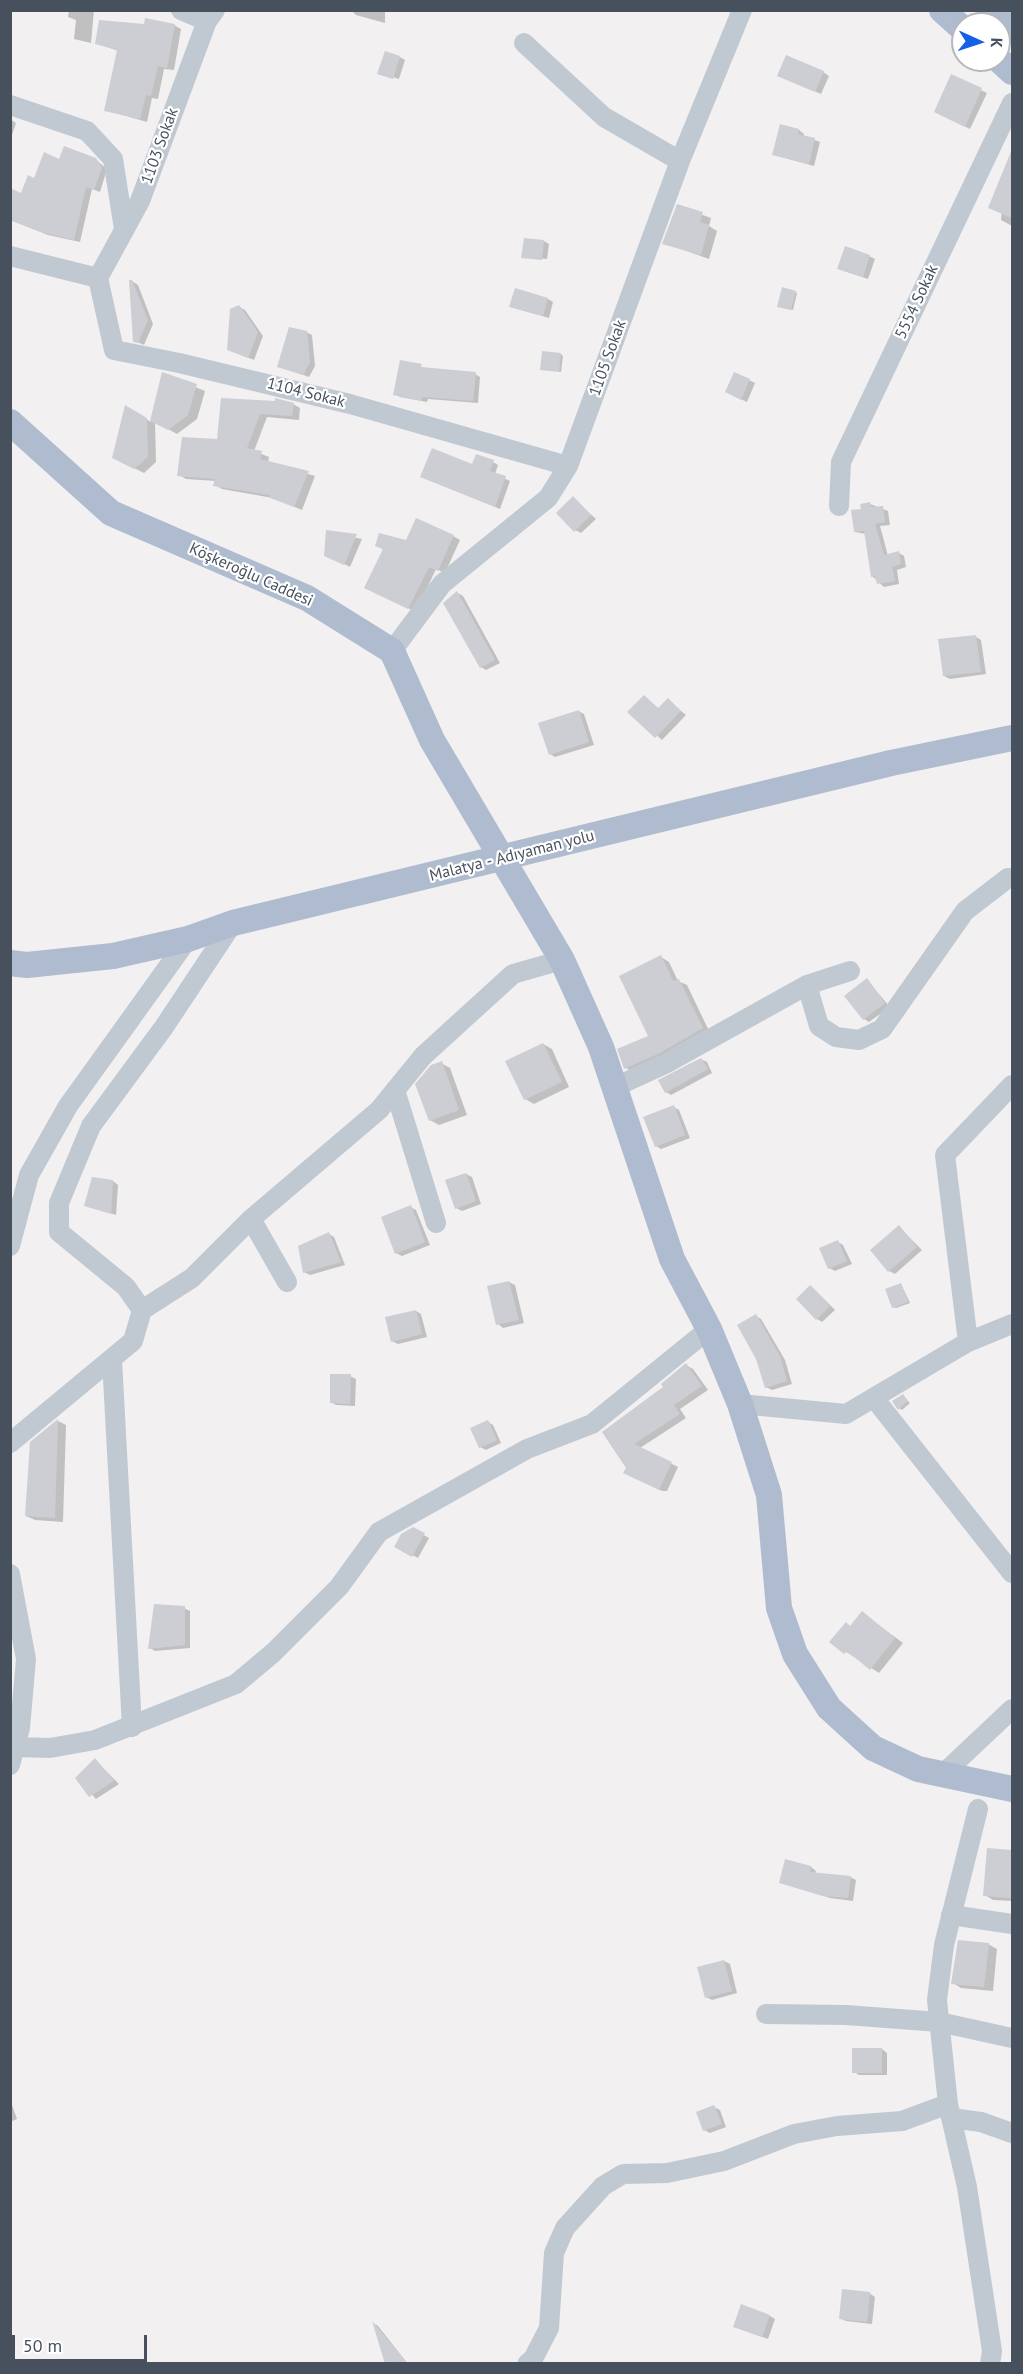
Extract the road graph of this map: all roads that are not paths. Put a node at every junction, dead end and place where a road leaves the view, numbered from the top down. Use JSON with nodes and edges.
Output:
{"nodes":[{"id":1,"x":181,"y":10,"type":"edge"},
{"id":2,"x":741,"y":10,"type":"edge"},
{"id":3,"x":989,"y":10,"type":"edge"},
{"id":4,"x":211,"y":16,"type":"edge"},
{"id":5,"x":1012,"y":31,"type":"edge"},
{"id":6,"x":524,"y":43,"type":"dead end"},
{"id":7,"x":1012,"y":103,"type":"edge"},
{"id":8,"x":10,"y":105,"type":"edge"},
{"id":9,"x":680,"y":161,"type":"junction"},
{"id":10,"x":124,"y":229,"type":"junction"},
{"id":11,"x":10,"y":256,"type":"edge"},
{"id":12,"x":98,"y":278,"type":"junction"},
{"id":13,"x":10,"y":422,"type":"edge"},
{"id":14,"x":568,"y":466,"type":"junction"},
{"id":15,"x":839,"y":506,"type":"dead end"},
{"id":16,"x":392,"y":651,"type":"junction"},
{"id":17,"x":1012,"y":738,"type":"edge"},
{"id":18,"x":503,"y":859,"type":"junction"},
{"id":19,"x":1008,"y":878,"type":"dead end"},
{"id":20,"x":233,"y":923,"type":"junction"},
{"id":21,"x":188,"y":939,"type":"junction"},
{"id":22,"x":562,"y":960,"type":"junction"},
{"id":23,"x":10,"y":963,"type":"edge"},
{"id":24,"x":850,"y":970,"type":"dead end"},
{"id":25,"x":807,"y":985,"type":"junction"},
{"id":26,"x":1012,"y":1085,"type":"edge"},
{"id":27,"x":615,"y":1087,"type":"junction"},
{"id":28,"x":395,"y":1090,"type":"junction"},
{"id":29,"x":251,"y":1219,"type":"junction"},
{"id":30,"x":436,"y":1223,"type":"dead end"},
{"id":31,"x":10,"y":1246,"type":"edge"},
{"id":32,"x":287,"y":1282,"type":"dead end"},
{"id":33,"x":142,"y":1310,"type":"junction"},
{"id":34,"x":1012,"y":1325,"type":"edge"},
{"id":35,"x":709,"y":1329,"type":"junction"},
{"id":36,"x":968,"y":1342,"type":"junction"},
{"id":37,"x":112,"y":1360,"type":"junction"},
{"id":38,"x":874,"y":1398,"type":"junction"},
{"id":39,"x":740,"y":1404,"type":"junction"},
{"id":40,"x":10,"y":1443,"type":"edge"},
{"id":41,"x":1012,"y":1573,"type":"edge"},
{"id":42,"x":10,"y":1574,"type":"edge"},
{"id":43,"x":1012,"y":1709,"type":"edge"},
{"id":44,"x":132,"y":1727,"type":"junction"},
{"id":45,"x":13,"y":1756,"type":"edge"},
{"id":46,"x":944,"y":1774,"type":"junction"},
{"id":47,"x":1012,"y":1789,"type":"edge"},
{"id":48,"x":978,"y":1809,"type":"dead end"},
{"id":49,"x":951,"y":1915,"type":"junction"},
{"id":50,"x":1012,"y":1924,"type":"edge"},
{"id":51,"x":766,"y":2014,"type":"dead end"},
{"id":52,"x":939,"y":2022,"type":"junction"},
{"id":53,"x":1012,"y":2038,"type":"edge"},
{"id":54,"x":949,"y":2111,"type":"junction"},
{"id":55,"x":1012,"y":2133,"type":"edge"},
{"id":56,"x":527,"y":2364,"type":"edge"},
{"id":57,"x":990,"y":2364,"type":"edge"}],
"edges":[{"from":1,"to":4,"type":"street"},
{"from":2,"to":9,"type":"street","name":"1105 Sokak"},
{"from":3,"to":5,"type":"main road"},
{"from":4,"to":10,"type":"street","name":"1103 Sokak"},
{"from":6,"to":9,"type":"street"},
{"from":7,"to":15,"type":"street","name":"5554 Sokak"},
{"from":8,"to":10,"type":"street"},
{"from":9,"to":14,"type":"street","name":"1105 Sokak"},
{"from":10,"to":12,"type":"street","name":"1103 Sokak"},
{"from":11,"to":12,"type":"street"},
{"from":12,"to":14,"type":"street","name":"1104 Sokak"},
{"from":13,"to":16,"type":"main road","name":"Köşkeroğlu Caddesi"},
{"from":14,"to":16,"type":"street","name":"1105 Sokak"},
{"from":16,"to":18,"type":"main road"},
{"from":17,"to":18,"type":"main road","name":"Malatya - Adıyaman yolu"},
{"from":18,"to":20,"type":"main road","name":"Malatya - Adıyaman yolu"},
{"from":18,"to":22,"type":"main road"},
{"from":19,"to":25,"type":"street"},
{"from":20,"to":21,"type":"main road","name":"Malatya - Adıyaman yolu"},
{"from":20,"to":33,"type":"street"},
{"from":21,"to":23,"type":"main road","name":"Malatya - Adıyaman yolu"},
{"from":21,"to":31,"type":"street"},
{"from":22,"to":27,"type":"main road"},
{"from":22,"to":28,"type":"street"},
{"from":24,"to":25,"type":"street"},
{"from":25,"to":27,"type":"street"},
{"from":26,"to":36,"type":"street"},
{"from":27,"to":35,"type":"main road"},
{"from":28,"to":29,"type":"street"},
{"from":28,"to":30,"type":"street"},
{"from":29,"to":32,"type":"street"},
{"from":29,"to":33,"type":"street"},
{"from":33,"to":37,"type":"street"},
{"from":34,"to":36,"type":"street"},
{"from":35,"to":39,"type":"main road"},
{"from":35,"to":44,"type":"street"},
{"from":36,"to":38,"type":"street"},
{"from":37,"to":40,"type":"street"},
{"from":37,"to":44,"type":"street"},
{"from":38,"to":39,"type":"street"},
{"from":38,"to":41,"type":"street"},
{"from":39,"to":46,"type":"main road"},
{"from":42,"to":45,"type":"street"},
{"from":43,"to":46,"type":"street"},
{"from":44,"to":45,"type":"street"},
{"from":46,"to":47,"type":"main road"},
{"from":48,"to":49,"type":"street"},
{"from":49,"to":50,"type":"street"},
{"from":49,"to":52,"type":"street"},
{"from":51,"to":52,"type":"street"},
{"from":52,"to":53,"type":"street"},
{"from":52,"to":54,"type":"street"},
{"from":54,"to":55,"type":"street"},
{"from":54,"to":56,"type":"street"},
{"from":54,"to":57,"type":"street"}]}
